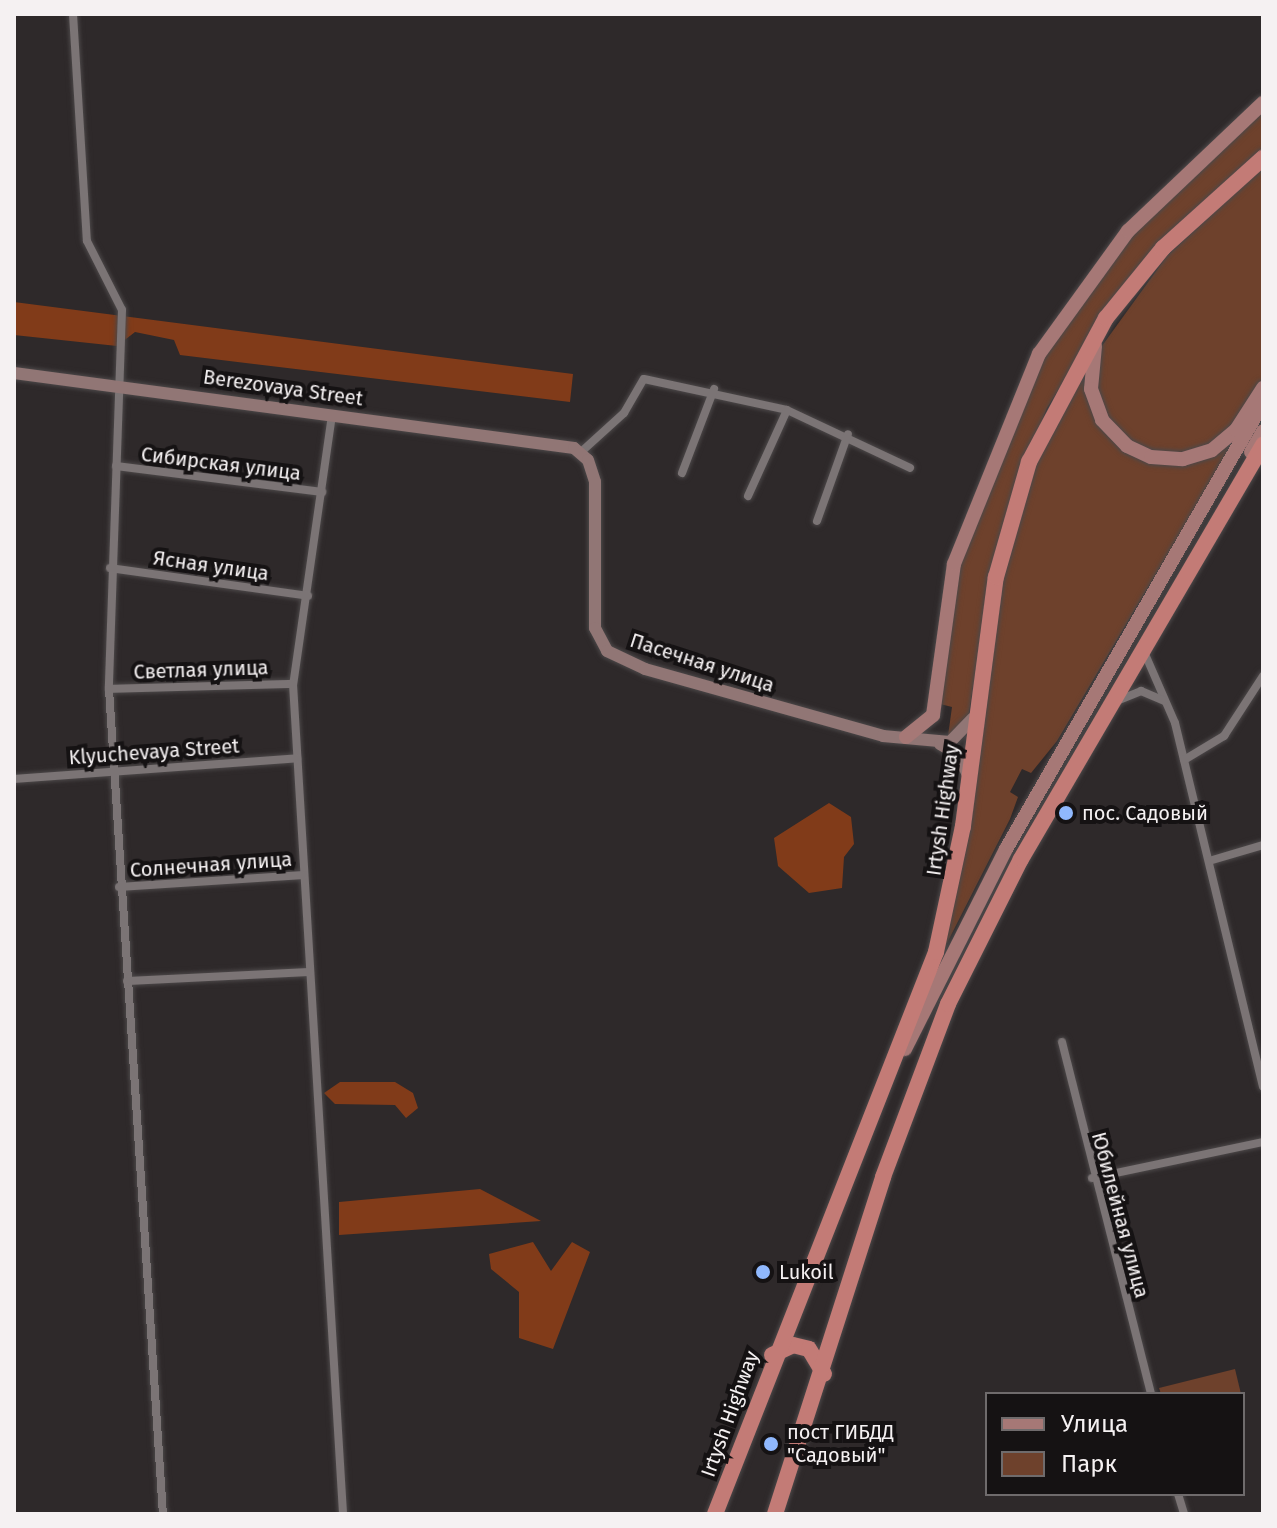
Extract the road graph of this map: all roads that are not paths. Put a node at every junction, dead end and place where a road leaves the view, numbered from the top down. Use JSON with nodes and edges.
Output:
{"nodes":[{"id":1,"x":73,"y":14,"type":"edge"},
{"id":2,"x":1263,"y":103,"type":"edge"},
{"id":3,"x":1263,"y":158,"type":"edge"},
{"id":4,"x":1106,"y":318,"type":"junction"},
{"id":5,"x":14,"y":373,"type":"edge"},
{"id":6,"x":124,"y":387,"type":"junction"},
{"id":7,"x":1263,"y":388,"type":"edge"},
{"id":8,"x":714,"y":389,"type":"junction"},
{"id":9,"x":1263,"y":403,"type":"edge"},
{"id":10,"x":787,"y":410,"type":"junction"},
{"id":11,"x":332,"y":415,"type":"junction"},
{"id":12,"x":1263,"y":431,"type":"edge"},
{"id":13,"x":848,"y":434,"type":"junction"},
{"id":14,"x":1263,"y":445,"type":"edge"},
{"id":15,"x":581,"y":452,"type":"junction"},
{"id":16,"x":116,"y":466,"type":"junction"},
{"id":17,"x":910,"y":468,"type":"dead end"},
{"id":18,"x":682,"y":473,"type":"dead end"},
{"id":19,"x":322,"y":492,"type":"junction"},
{"id":20,"x":748,"y":496,"type":"dead end"},
{"id":21,"x":817,"y":521,"type":"dead end"},
{"id":22,"x":110,"y":568,"type":"junction"},
{"id":23,"x":308,"y":596,"type":"junction"},
{"id":24,"x":1169,"y":599,"type":"junction"},
{"id":25,"x":986,"y":629,"type":"junction"},
{"id":26,"x":1152,"y":629,"type":"junction"},
{"id":27,"x":1263,"y":676,"type":"edge"},
{"id":28,"x":293,"y":684,"type":"junction"},
{"id":29,"x":109,"y":689,"type":"junction"},
{"id":30,"x":1170,"y":707,"type":"junction"},
{"id":31,"x":1106,"y":710,"type":"junction"},
{"id":32,"x":906,"y":737,"type":"junction"},
{"id":33,"x":929,"y":740,"type":"junction"},
{"id":34,"x":297,"y":758,"type":"junction"},
{"id":35,"x":1184,"y":760,"type":"junction"},
{"id":36,"x":113,"y":771,"type":"junction"},
{"id":37,"x":14,"y":779,"type":"edge"},
{"id":38,"x":968,"y":782,"type":"junction"},
{"id":39,"x":1263,"y":845,"type":"edge"},
{"id":40,"x":1209,"y":861,"type":"junction"},
{"id":41,"x":304,"y":875,"type":"junction"},
{"id":42,"x":119,"y":887,"type":"junction"},
{"id":43,"x":310,"y":972,"type":"junction"},
{"id":44,"x":127,"y":981,"type":"junction"},
{"id":45,"x":1062,"y":1042,"type":"dead end"},
{"id":46,"x":1263,"y":1087,"type":"edge"},
{"id":47,"x":887,"y":1091,"type":"junction"},
{"id":48,"x":1263,"y":1142,"type":"edge"},
{"id":49,"x":1092,"y":1178,"type":"junction"},
{"id":50,"x":772,"y":1355,"type":"junction"},
{"id":51,"x":824,"y":1374,"type":"junction"},
{"id":52,"x":1150,"y":1392,"type":"edge"},
{"id":53,"x":163,"y":1514,"type":"edge"},
{"id":54,"x":343,"y":1514,"type":"edge"},
{"id":55,"x":715,"y":1514,"type":"edge"},
{"id":56,"x":775,"y":1514,"type":"edge"}],
"edges":[{"from":1,"to":6,"type":"street"},
{"from":2,"to":32,"type":"main road"},
{"from":3,"to":4,"type":"highway","name":"Irtysh Highway"},
{"from":4,"to":7,"type":"main road"},
{"from":4,"to":25,"type":"highway","name":"Irtysh Highway"},
{"from":5,"to":6,"type":"main road","name":"Berezovaya Street"},
{"from":6,"to":11,"type":"main road","name":"Berezovaya Street"},
{"from":6,"to":16,"type":"street"},
{"from":8,"to":10,"type":"street"},
{"from":8,"to":15,"type":"street"},
{"from":8,"to":18,"type":"street"},
{"from":9,"to":47,"type":"main road"},
{"from":10,"to":13,"type":"street"},
{"from":10,"to":20,"type":"street"},
{"from":11,"to":15,"type":"main road","name":"Berezovaya Street"},
{"from":11,"to":19,"type":"street"},
{"from":12,"to":24,"type":"main road"},
{"from":13,"to":17,"type":"street"},
{"from":13,"to":21,"type":"street"},
{"from":14,"to":24,"type":"highway"},
{"from":15,"to":32,"type":"main road","name":"Пасечная улица"},
{"from":16,"to":19,"type":"street","name":"Сибирская улица"},
{"from":16,"to":22,"type":"street"},
{"from":19,"to":23,"type":"street"},
{"from":22,"to":23,"type":"street","name":"Ясная улица"},
{"from":22,"to":29,"type":"street"},
{"from":23,"to":28,"type":"street"},
{"from":24,"to":26,"type":"highway"},
{"from":25,"to":33,"type":"main road"},
{"from":25,"to":38,"type":"highway","name":"Irtysh Highway"},
{"from":26,"to":30,"type":"street"},
{"from":26,"to":31,"type":"highway"},
{"from":27,"to":35,"type":"street"},
{"from":28,"to":29,"type":"street","name":"Светлая улица"},
{"from":28,"to":34,"type":"street"},
{"from":29,"to":36,"type":"street"},
{"from":30,"to":31,"type":"street"},
{"from":30,"to":35,"type":"street"},
{"from":31,"to":51,"type":"highway"},
{"from":32,"to":33,"type":"main road","name":"Пасечная улица"},
{"from":33,"to":38,"type":"main road"},
{"from":34,"to":36,"type":"street","name":"Klyuchevaya Street"},
{"from":34,"to":41,"type":"street"},
{"from":35,"to":40,"type":"street"},
{"from":36,"to":37,"type":"street","name":"Klyuchevaya Street"},
{"from":36,"to":42,"type":"street"},
{"from":38,"to":47,"type":"highway","name":"Irtysh Highway"},
{"from":39,"to":40,"type":"street"},
{"from":40,"to":46,"type":"street"},
{"from":41,"to":42,"type":"street","name":"Солнечная улица"},
{"from":41,"to":43,"type":"street"},
{"from":42,"to":44,"type":"street"},
{"from":43,"to":44,"type":"street"},
{"from":43,"to":54,"type":"street"},
{"from":44,"to":53,"type":"street"},
{"from":45,"to":49,"type":"street","name":"Юбилейная улица"},
{"from":47,"to":50,"type":"highway","name":"Irtysh Highway"},
{"from":48,"to":49,"type":"street"},
{"from":49,"to":52,"type":"street","name":"Юбилейная улица"},
{"from":50,"to":51,"type":"highway"},
{"from":50,"to":55,"type":"highway","name":"Irtysh Highway"},
{"from":51,"to":56,"type":"highway"}]}
